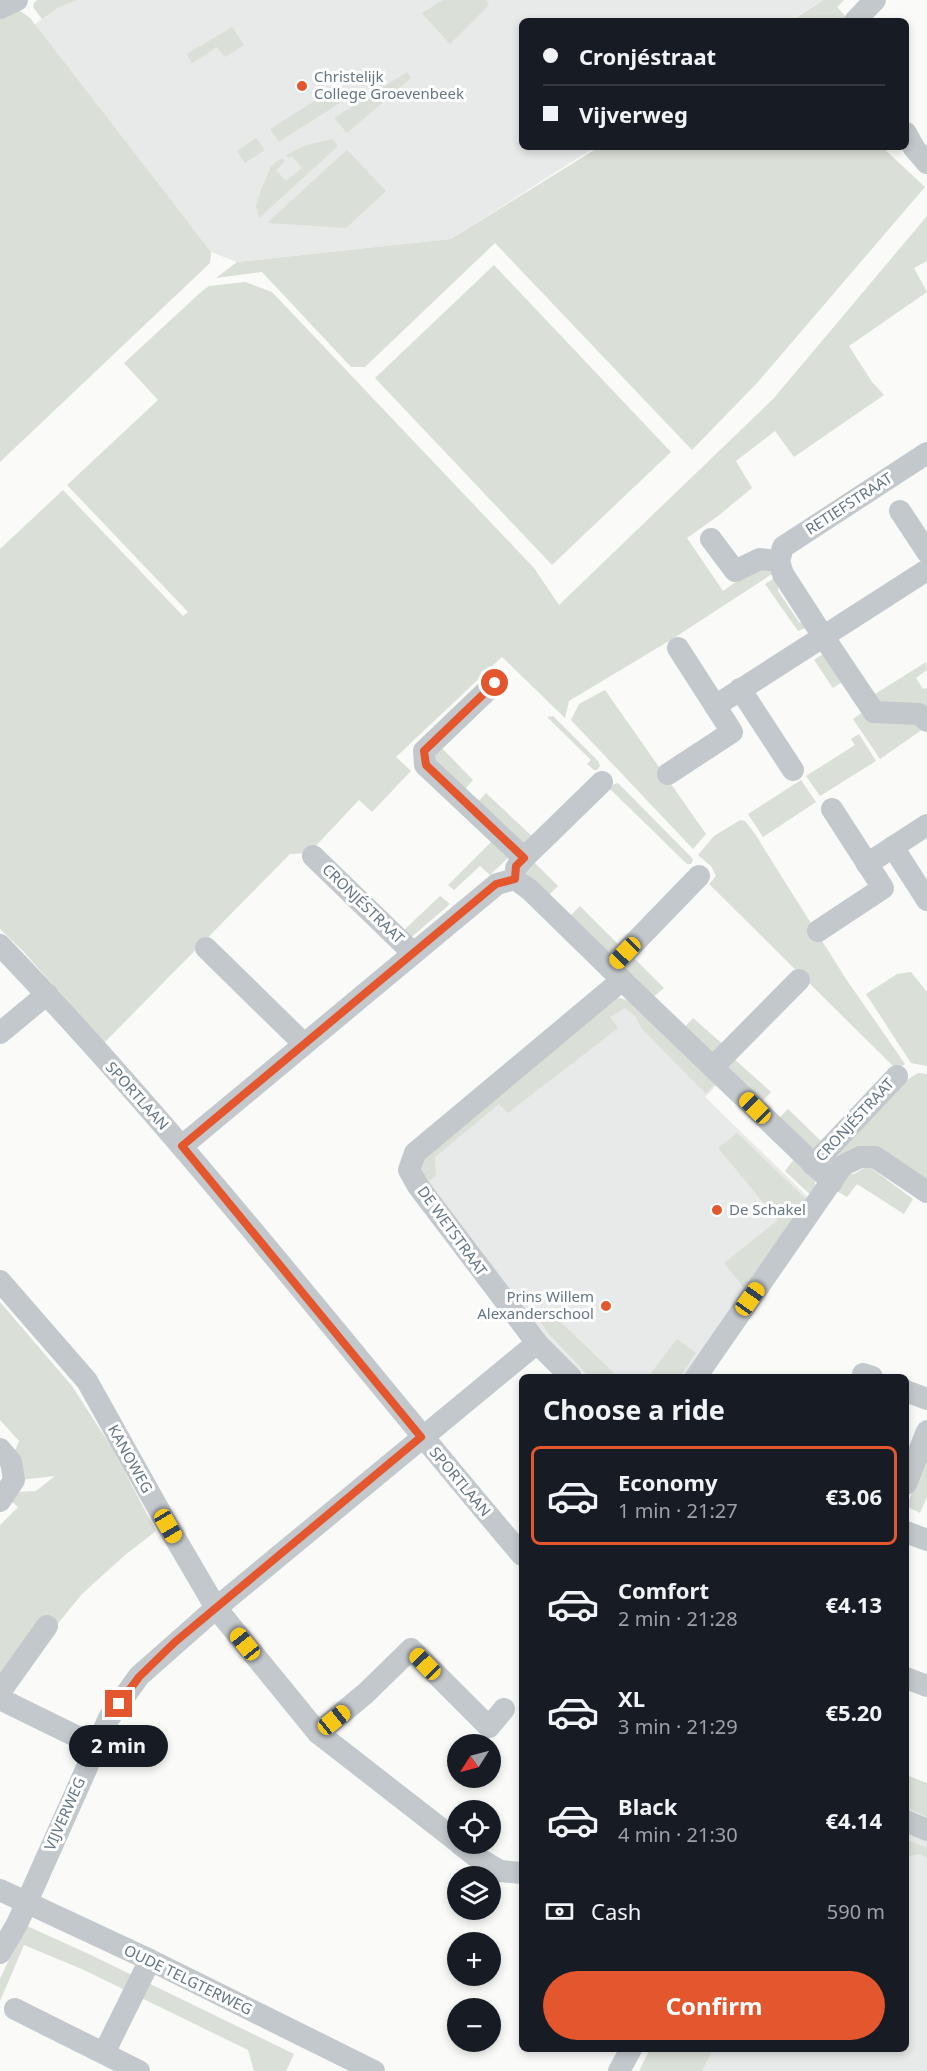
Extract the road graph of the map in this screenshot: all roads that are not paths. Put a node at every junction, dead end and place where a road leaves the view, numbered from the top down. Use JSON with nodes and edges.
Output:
{"nodes":[{"id":1,"x":16,"y":0,"type":"edge"},
{"id":2,"x":875,"y":0,"type":"edge"},
{"id":3,"x":0,"y":8,"type":"edge"},
{"id":4,"x":858,"y":18,"type":"edge"},
{"id":5,"x":909,"y":139,"type":"edge"},
{"id":6,"x":927,"y":163,"type":"edge"},
{"id":7,"x":927,"y":453,"type":"edge"},
{"id":8,"x":900,"y":511,"type":"dead end"},
{"id":9,"x":711,"y":538,"type":"dead end"},
{"id":10,"x":927,"y":552,"type":"edge"},
{"id":11,"x":779,"y":561,"type":"junction"},
{"id":12,"x":927,"y":570,"type":"edge"},
{"id":13,"x":823,"y":636,"type":"junction"},
{"id":14,"x":678,"y":648,"type":"dead end"},
{"id":15,"x":495,"y":683,"type":"dead end"},
{"id":16,"x":740,"y":690,"type":"junction"},
{"id":17,"x":715,"y":706,"type":"junction"},
{"id":18,"x":927,"y":721,"type":"edge"},
{"id":19,"x":793,"y":770,"type":"dead end"},
{"id":20,"x":668,"y":774,"type":"dead end"},
{"id":21,"x":602,"y":782,"type":"dead end"},
{"id":22,"x":832,"y":809,"type":"dead end"},
{"id":23,"x":927,"y":825,"type":"edge"},
{"id":24,"x":893,"y":847,"type":"junction"},
{"id":25,"x":313,"y":856,"type":"dead end"},
{"id":26,"x":524,"y":858,"type":"junction"},
{"id":27,"x":867,"y":864,"type":"junction"},
{"id":28,"x":699,"y":876,"type":"dead end"},
{"id":29,"x":515,"y":879,"type":"junction"},
{"id":30,"x":927,"y":900,"type":"edge"},
{"id":31,"x":818,"y":931,"type":"dead end"},
{"id":32,"x":0,"y":945,"type":"edge"},
{"id":33,"x":206,"y":948,"type":"dead end"},
{"id":34,"x":413,"y":953,"type":"junction"},
{"id":35,"x":616,"y":974,"type":"junction"},
{"id":36,"x":799,"y":980,"type":"dead end"},
{"id":37,"x":47,"y":994,"type":"junction"},
{"id":38,"x":0,"y":1033,"type":"edge"},
{"id":39,"x":304,"y":1044,"type":"junction"},
{"id":40,"x":713,"y":1067,"type":"junction"},
{"id":41,"x":897,"y":1076,"type":"dead end"},
{"id":42,"x":182,"y":1146,"type":"junction"},
{"id":43,"x":813,"y":1165,"type":"junction"},
{"id":44,"x":832,"y":1182,"type":"junction"},
{"id":45,"x":927,"y":1192,"type":"edge"},
{"id":46,"x":0,"y":1281,"type":"edge"},
{"id":47,"x":537,"y":1343,"type":"junction"},
{"id":48,"x":568,"y":1374,"type":"edge"},
{"id":49,"x":698,"y":1374,"type":"edge"},
{"id":50,"x":909,"y":1392,"type":"edge"},
{"id":51,"x":927,"y":1399,"type":"edge"},
{"id":52,"x":927,"y":1431,"type":"edge"},
{"id":53,"x":421,"y":1437,"type":"junction"},
{"id":54,"x":0,"y":1449,"type":"edge"},
{"id":55,"x":909,"y":1476,"type":"edge"},
{"id":56,"x":0,"y":1501,"type":"edge"},
{"id":57,"x":909,"y":1533,"type":"edge"},
{"id":58,"x":927,"y":1540,"type":"edge"},
{"id":59,"x":519,"y":1551,"type":"edge"},
{"id":60,"x":216,"y":1608,"type":"junction"},
{"id":61,"x":47,"y":1626,"type":"dead end"},
{"id":62,"x":909,"y":1679,"type":"edge"},
{"id":63,"x":927,"y":1686,"type":"edge"},
{"id":64,"x":0,"y":1692,"type":"edge"},
{"id":65,"x":0,"y":1699,"type":"edge"},
{"id":66,"x":504,"y":1709,"type":"dead end"},
{"id":67,"x":318,"y":1733,"type":"junction"},
{"id":68,"x":96,"y":1746,"type":"junction"},
{"id":69,"x":909,"y":1822,"type":"edge"},
{"id":70,"x":927,"y":1830,"type":"edge"},
{"id":71,"x":447,"y":1834,"type":"edge"},
{"id":72,"x":473,"y":1854,"type":"edge"},
{"id":73,"x":519,"y":1873,"type":"edge"},
{"id":74,"x":0,"y":1890,"type":"edge"},
{"id":75,"x":26,"y":1902,"type":"junction"},
{"id":76,"x":0,"y":1953,"type":"edge"},
{"id":77,"x":150,"y":1960,"type":"junction"},
{"id":78,"x":15,"y":2009,"type":"dead end"},
{"id":79,"x":629,"y":2052,"type":"edge"},
{"id":80,"x":104,"y":2053,"type":"junction"},
{"id":81,"x":139,"y":2071,"type":"edge"},
{"id":82,"x":374,"y":2071,"type":"edge"},
{"id":83,"x":619,"y":2071,"type":"edge"}],
"edges":[{"from":1,"to":3,"type":"street"},
{"from":2,"to":4,"type":"street"},
{"from":5,"to":6,"type":"street"},
{"from":7,"to":11,"type":"street","name":"RETIEFSTRAAT"},
{"from":8,"to":10,"type":"street"},
{"from":9,"to":11,"type":"street"},
{"from":11,"to":13,"type":"street"},
{"from":12,"to":13,"type":"street"},
{"from":13,"to":16,"type":"street"},
{"from":13,"to":18,"type":"street"},
{"from":14,"to":17,"type":"street"},
{"from":15,"to":26,"type":"street"},
{"from":16,"to":17,"type":"street"},
{"from":16,"to":19,"type":"street"},
{"from":17,"to":20,"type":"street"},
{"from":21,"to":26,"type":"street"},
{"from":22,"to":27,"type":"street"},
{"from":23,"to":24,"type":"street"},
{"from":24,"to":27,"type":"street"},
{"from":24,"to":30,"type":"street"},
{"from":25,"to":34,"type":"street","name":"CRONJÉSTRAAT"},
{"from":26,"to":29,"type":"street"},
{"from":27,"to":31,"type":"street"},
{"from":28,"to":35,"type":"street"},
{"from":29,"to":34,"type":"street","name":"CRONJÉSTRAAT"},
{"from":29,"to":35,"type":"street","name":"CRONJÉSTRAAT"},
{"from":32,"to":37,"type":"street","name":"SPORTLAAN"},
{"from":33,"to":39,"type":"street"},
{"from":34,"to":39,"type":"street","name":"CRONJÉSTRAAT"},
{"from":35,"to":40,"type":"street","name":"CRONJÉSTRAAT"},
{"from":35,"to":47,"type":"street","name":"DE WETSTRAAT"},
{"from":36,"to":40,"type":"street"},
{"from":37,"to":38,"type":"street"},
{"from":37,"to":42,"type":"street","name":"SPORTLAAN"},
{"from":39,"to":42,"type":"street","name":"CRONJÉSTRAAT"},
{"from":40,"to":43,"type":"street","name":"CRONJÉSTRAAT"},
{"from":41,"to":43,"type":"street","name":"CRONJÉSTRAAT"},
{"from":42,"to":53,"type":"street","name":"SPORTLAAN"},
{"from":43,"to":44,"type":"street","name":"CRONJÉSTRAAT"},
{"from":44,"to":45,"type":"street"},
{"from":44,"to":49,"type":"street"},
{"from":46,"to":60,"type":"street","name":"KANOWEG"},
{"from":47,"to":48,"type":"street"},
{"from":47,"to":53,"type":"street"},
{"from":50,"to":51,"type":"street"},
{"from":52,"to":55,"type":"street"},
{"from":53,"to":59,"type":"street","name":"SPORTLAAN"},
{"from":53,"to":60,"type":"street","name":"VIJVERWEG"},
{"from":54,"to":56,"type":"street"},
{"from":57,"to":58,"type":"street"},
{"from":60,"to":67,"type":"street","name":"KANOWEG"},
{"from":60,"to":68,"type":"street","name":"VIJVERWEG"},
{"from":61,"to":64,"type":"street"},
{"from":62,"to":63,"type":"street"},
{"from":65,"to":68,"type":"street"},
{"from":66,"to":67,"type":"street"},
{"from":67,"to":71,"type":"street","name":"KANOWEG"},
{"from":68,"to":75,"type":"street","name":"VIJVERWEG"},
{"from":69,"to":70,"type":"street"},
{"from":72,"to":73,"type":"street","name":"KANOWEG"},
{"from":74,"to":75,"type":"street","name":"OUDE TELGTERWEG"},
{"from":75,"to":76,"type":"street","name":"VIJVERWEG"},
{"from":75,"to":77,"type":"street","name":"OUDE TELGTERWEG"},
{"from":77,"to":80,"type":"street"},
{"from":77,"to":82,"type":"street","name":"OUDE TELGTERWEG"},
{"from":78,"to":80,"type":"street"},
{"from":79,"to":83,"type":"street"},
{"from":80,"to":81,"type":"street"}]}
